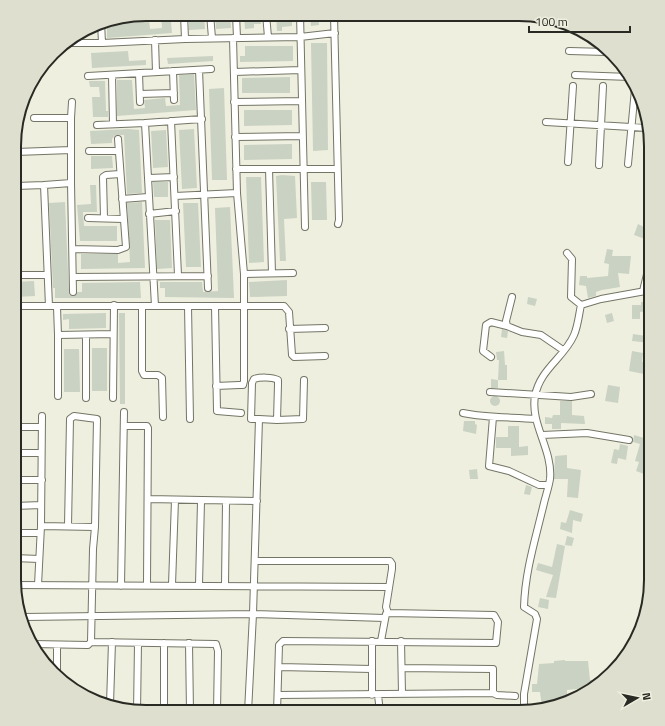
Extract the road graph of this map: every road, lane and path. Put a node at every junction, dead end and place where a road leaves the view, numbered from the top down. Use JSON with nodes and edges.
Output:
{"nodes":[{"id":1,"x":184,"y":21,"type":"edge"},
{"id":2,"x":211,"y":21,"type":"edge"},
{"id":3,"x":236,"y":21,"type":"edge"},
{"id":4,"x":267,"y":21,"type":"edge"},
{"id":5,"x":300,"y":21,"type":"edge"},
{"id":6,"x":334,"y":21,"type":"edge"},
{"id":7,"x":101,"y":30,"type":"edge"},
{"id":8,"x":335,"y":33,"type":"junction"},
{"id":9,"x":268,"y":37,"type":"junction"},
{"id":10,"x":300,"y":37,"type":"junction"},
{"id":11,"x":212,"y":38,"type":"junction"},
{"id":12,"x":235,"y":38,"type":"junction"},
{"id":13,"x":185,"y":39,"type":"junction"},
{"id":14,"x":155,"y":40,"type":"junction"},
{"id":15,"x":79,"y":41,"type":"edge"},
{"id":16,"x":102,"y":43,"type":"junction"},
{"id":17,"x":569,"y":51,"type":"dead end"},
{"id":18,"x":602,"y":52,"type":"edge"},
{"id":19,"x":211,"y":69,"type":"dead end"},
{"id":20,"x":199,"y":70,"type":"junction"},
{"id":21,"x":301,"y":70,"type":"junction"},
{"id":22,"x":173,"y":71,"type":"junction"},
{"id":23,"x":156,"y":72,"type":"junction"},
{"id":24,"x":234,"y":72,"type":"junction"},
{"id":25,"x":139,"y":73,"type":"junction"},
{"id":26,"x":112,"y":75,"type":"junction"},
{"id":27,"x":575,"y":75,"type":"dead end"},
{"id":28,"x":88,"y":76,"type":"dead end"},
{"id":29,"x":623,"y":77,"type":"edge"},
{"id":30,"x":573,"y":86,"type":"dead end"},
{"id":31,"x":603,"y":86,"type":"dead end"},
{"id":32,"x":174,"y":92,"type":"junction"},
{"id":33,"x":140,"y":94,"type":"junction"},
{"id":34,"x":634,"y":99,"type":"edge"},
{"id":35,"x":174,"y":100,"type":"dead end"},
{"id":36,"x":302,"y":101,"type":"junction"},
{"id":37,"x":72,"y":102,"type":"dead end"},
{"id":38,"x":140,"y":102,"type":"dead end"},
{"id":39,"x":234,"y":102,"type":"junction"},
{"id":40,"x":34,"y":118,"type":"dead end"},
{"id":41,"x":71,"y":118,"type":"junction"},
{"id":42,"x":202,"y":119,"type":"junction"},
{"id":43,"x":171,"y":121,"type":"junction"},
{"id":44,"x":546,"y":122,"type":"dead end"},
{"id":45,"x":145,"y":123,"type":"junction"},
{"id":46,"x":570,"y":123,"type":"junction"},
{"id":47,"x":113,"y":124,"type":"junction"},
{"id":48,"x":97,"y":125,"type":"dead end"},
{"id":49,"x":601,"y":125,"type":"junction"},
{"id":50,"x":632,"y":128,"type":"junction"},
{"id":51,"x":643,"y":128,"type":"edge"},
{"id":52,"x":302,"y":136,"type":"junction"},
{"id":53,"x":236,"y":137,"type":"junction"},
{"id":54,"x":118,"y":139,"type":"dead end"},
{"id":55,"x":71,"y":150,"type":"junction"},
{"id":56,"x":89,"y":151,"type":"dead end"},
{"id":57,"x":118,"y":151,"type":"junction"},
{"id":58,"x":21,"y":152,"type":"edge"},
{"id":59,"x":568,"y":162,"type":"dead end"},
{"id":60,"x":628,"y":164,"type":"dead end"},
{"id":61,"x":599,"y":165,"type":"dead end"},
{"id":62,"x":236,"y":169,"type":"junction"},
{"id":63,"x":269,"y":169,"type":"junction"},
{"id":64,"x":303,"y":169,"type":"junction"},
{"id":65,"x":337,"y":169,"type":"junction"},
{"id":66,"x":120,"y":174,"type":"junction"},
{"id":67,"x":174,"y":177,"type":"junction"},
{"id":68,"x":148,"y":178,"type":"junction"},
{"id":69,"x":70,"y":183,"type":"junction"},
{"id":70,"x":44,"y":185,"type":"junction"},
{"id":71,"x":21,"y":186,"type":"edge"},
{"id":72,"x":237,"y":193,"type":"junction"},
{"id":73,"x":205,"y":194,"type":"junction"},
{"id":74,"x":175,"y":196,"type":"junction"},
{"id":75,"x":148,"y":197,"type":"junction"},
{"id":76,"x":122,"y":199,"type":"junction"},
{"id":77,"x":176,"y":211,"type":"junction"},
{"id":78,"x":149,"y":214,"type":"junction"},
{"id":79,"x":88,"y":218,"type":"dead end"},
{"id":80,"x":104,"y":218,"type":"junction"},
{"id":81,"x":123,"y":219,"type":"junction"},
{"id":82,"x":338,"y":224,"type":"dead end"},
{"id":83,"x":305,"y":227,"type":"dead end"},
{"id":84,"x":73,"y":249,"type":"junction"},
{"id":85,"x":567,"y":253,"type":"dead end"},
{"id":86,"x":272,"y":273,"type":"junction"},
{"id":87,"x":292,"y":273,"type":"dead end"},
{"id":88,"x":244,"y":274,"type":"junction"},
{"id":89,"x":21,"y":275,"type":"edge"},
{"id":90,"x":47,"y":275,"type":"junction"},
{"id":91,"x":152,"y":275,"type":"junction"},
{"id":92,"x":178,"y":275,"type":"junction"},
{"id":93,"x":208,"y":276,"type":"junction"},
{"id":94,"x":73,"y":277,"type":"junction"},
{"id":95,"x":644,"y":287,"type":"edge"},
{"id":96,"x":208,"y":288,"type":"dead end"},
{"id":97,"x":643,"y":291,"type":"joint"},
{"id":98,"x":73,"y":292,"type":"dead end"},
{"id":99,"x":512,"y":297,"type":"dead end"},
{"id":100,"x":114,"y":305,"type":"junction"},
{"id":101,"x":581,"y":305,"type":"junction"},
{"id":102,"x":21,"y":306,"type":"edge"},
{"id":103,"x":49,"y":306,"type":"junction"},
{"id":104,"x":142,"y":306,"type":"junction"},
{"id":105,"x":155,"y":306,"type":"junction"},
{"id":106,"x":188,"y":306,"type":"junction"},
{"id":107,"x":215,"y":306,"type":"junction"},
{"id":108,"x":243,"y":306,"type":"junction"},
{"id":109,"x":58,"y":307,"type":"junction"},
{"id":110,"x":507,"y":326,"type":"junction"},
{"id":111,"x":325,"y":328,"type":"dead end"},
{"id":112,"x":289,"y":329,"type":"junction"},
{"id":113,"x":112,"y":334,"type":"junction"},
{"id":114,"x":58,"y":335,"type":"junction"},
{"id":115,"x":86,"y":335,"type":"junction"},
{"id":116,"x":563,"y":350,"type":"junction"},
{"id":117,"x":325,"y":356,"type":"dead end"},
{"id":118,"x":492,"y":357,"type":"dead end"},
{"id":119,"x":304,"y":380,"type":"dead end"},
{"id":120,"x":216,"y":386,"type":"junction"},
{"id":121,"x":490,"y":392,"type":"dead end"},
{"id":122,"x":591,"y":394,"type":"dead end"},
{"id":123,"x":58,"y":396,"type":"dead end"},
{"id":124,"x":535,"y":396,"type":"junction"},
{"id":125,"x":86,"y":398,"type":"dead end"},
{"id":126,"x":113,"y":398,"type":"dead end"},
{"id":127,"x":217,"y":411,"type":"junction"},
{"id":128,"x":124,"y":412,"type":"dead end"},
{"id":129,"x":240,"y":413,"type":"dead end"},
{"id":130,"x":463,"y":413,"type":"dead end"},
{"id":131,"x":42,"y":416,"type":"dead end"},
{"id":132,"x":493,"y":417,"type":"junction"},
{"id":133,"x":163,"y":418,"type":"dead end"},
{"id":134,"x":190,"y":419,"type":"dead end"},
{"id":135,"x":216,"y":419,"type":"dead end"},
{"id":136,"x":259,"y":419,"type":"junction"},
{"id":137,"x":277,"y":420,"type":"junction"},
{"id":138,"x":536,"y":420,"type":"junction"},
{"id":139,"x":124,"y":426,"type":"junction"},
{"id":140,"x":21,"y":427,"type":"edge"},
{"id":141,"x":42,"y":427,"type":"junction"},
{"id":142,"x":542,"y":435,"type":"junction"},
{"id":143,"x":629,"y":440,"type":"dead end"},
{"id":144,"x":21,"y":453,"type":"edge"},
{"id":145,"x":41,"y":453,"type":"junction"},
{"id":146,"x":21,"y":480,"type":"edge"},
{"id":147,"x":42,"y":480,"type":"junction"},
{"id":148,"x":548,"y":485,"type":"junction"},
{"id":149,"x":148,"y":499,"type":"junction"},
{"id":150,"x":175,"y":500,"type":"junction"},
{"id":151,"x":201,"y":501,"type":"junction"},
{"id":152,"x":257,"y":501,"type":"junction"},
{"id":153,"x":226,"y":502,"type":"junction"},
{"id":154,"x":41,"y":505,"type":"junction"},
{"id":155,"x":21,"y":506,"type":"edge"},
{"id":156,"x":41,"y":526,"type":"junction"},
{"id":157,"x":68,"y":526,"type":"junction"},
{"id":158,"x":95,"y":527,"type":"junction"},
{"id":159,"x":21,"y":533,"type":"edge"},
{"id":160,"x":40,"y":533,"type":"junction"},
{"id":161,"x":21,"y":558,"type":"edge"},
{"id":162,"x":40,"y":558,"type":"junction"},
{"id":163,"x":256,"y":561,"type":"junction"},
{"id":164,"x":21,"y":585,"type":"edge"},
{"id":165,"x":38,"y":585,"type":"junction"},
{"id":166,"x":147,"y":585,"type":"junction"},
{"id":167,"x":172,"y":585,"type":"junction"},
{"id":168,"x":199,"y":585,"type":"junction"},
{"id":169,"x":92,"y":586,"type":"junction"},
{"id":170,"x":121,"y":586,"type":"junction"},
{"id":171,"x":225,"y":586,"type":"junction"},
{"id":172,"x":254,"y":587,"type":"junction"},
{"id":173,"x":389,"y":587,"type":"junction"},
{"id":174,"x":386,"y":611,"type":"junction"},
{"id":175,"x":253,"y":614,"type":"junction"},
{"id":176,"x":27,"y":617,"type":"edge"},
{"id":177,"x":91,"y":617,"type":"junction"},
{"id":178,"x":385,"y":618,"type":"junction"},
{"id":179,"x":372,"y":641,"type":"junction"},
{"id":180,"x":381,"y":641,"type":"junction"},
{"id":181,"x":401,"y":641,"type":"junction"},
{"id":182,"x":91,"y":642,"type":"junction"},
{"id":183,"x":112,"y":642,"type":"junction"},
{"id":184,"x":138,"y":643,"type":"junction"},
{"id":185,"x":164,"y":643,"type":"junction"},
{"id":186,"x":189,"y":643,"type":"junction"},
{"id":187,"x":39,"y":644,"type":"edge"},
{"id":188,"x":57,"y":644,"type":"junction"},
{"id":189,"x":279,"y":667,"type":"junction"},
{"id":190,"x":56,"y":668,"type":"edge"},
{"id":191,"x":402,"y":668,"type":"junction"},
{"id":192,"x":372,"y":669,"type":"junction"},
{"id":193,"x":493,"y":693,"type":"junction"},
{"id":194,"x":402,"y":694,"type":"junction"},
{"id":195,"x":375,"y":695,"type":"junction"},
{"id":196,"x":278,"y":696,"type":"junction"},
{"id":197,"x":515,"y":696,"type":"dead end"},
{"id":198,"x":110,"y":700,"type":"edge"},
{"id":199,"x":137,"y":705,"type":"edge"},
{"id":200,"x":164,"y":705,"type":"edge"},
{"id":201,"x":190,"y":705,"type":"edge"},
{"id":202,"x":218,"y":705,"type":"edge"},
{"id":203,"x":248,"y":705,"type":"edge"},
{"id":204,"x":278,"y":705,"type":"edge"},
{"id":205,"x":378,"y":705,"type":"edge"},
{"id":206,"x":524,"y":705,"type":"edge"}],
"edges":[{"from":1,"to":13,"type":"street"},
{"from":2,"to":11,"type":"street"},
{"from":3,"to":12,"type":"street"},
{"from":4,"to":9,"type":"street"},
{"from":5,"to":10,"type":"street"},
{"from":6,"to":8,"type":"street"},
{"from":7,"to":16,"type":"street"},
{"from":8,"to":10,"type":"street"},
{"from":8,"to":65,"type":"street"},
{"from":9,"to":10,"type":"street"},
{"from":9,"to":12,"type":"street"},
{"from":10,"to":21,"type":"street"},
{"from":11,"to":12,"type":"street"},
{"from":11,"to":13,"type":"street"},
{"from":12,"to":24,"type":"street"},
{"from":13,"to":14,"type":"street"},
{"from":14,"to":16,"type":"street"},
{"from":14,"to":23,"type":"street"},
{"from":15,"to":16,"type":"street"},
{"from":17,"to":18,"type":"street"},
{"from":19,"to":20,"type":"street"},
{"from":20,"to":22,"type":"street"},
{"from":20,"to":42,"type":"street"},
{"from":21,"to":24,"type":"street"},
{"from":21,"to":36,"type":"street"},
{"from":22,"to":23,"type":"street"},
{"from":22,"to":32,"type":"street"},
{"from":23,"to":25,"type":"street"},
{"from":24,"to":39,"type":"street"},
{"from":25,"to":26,"type":"street"},
{"from":25,"to":33,"type":"street"},
{"from":26,"to":28,"type":"street"},
{"from":26,"to":47,"type":"street"},
{"from":27,"to":29,"type":"street"},
{"from":30,"to":46,"type":"street"},
{"from":31,"to":49,"type":"street"},
{"from":32,"to":33,"type":"street"},
{"from":32,"to":35,"type":"street"},
{"from":33,"to":38,"type":"street"},
{"from":34,"to":50,"type":"street"},
{"from":36,"to":39,"type":"street"},
{"from":36,"to":52,"type":"street"},
{"from":37,"to":41,"type":"street"},
{"from":39,"to":53,"type":"street"},
{"from":40,"to":41,"type":"street"},
{"from":41,"to":55,"type":"street"},
{"from":42,"to":43,"type":"street"},
{"from":42,"to":73,"type":"street"},
{"from":43,"to":45,"type":"street"},
{"from":43,"to":67,"type":"street"},
{"from":44,"to":46,"type":"street"},
{"from":45,"to":47,"type":"street"},
{"from":45,"to":68,"type":"street"},
{"from":46,"to":49,"type":"street"},
{"from":46,"to":59,"type":"street"},
{"from":47,"to":48,"type":"street"},
{"from":49,"to":50,"type":"street"},
{"from":49,"to":61,"type":"street"},
{"from":50,"to":51,"type":"street"},
{"from":50,"to":60,"type":"street"},
{"from":52,"to":53,"type":"street"},
{"from":52,"to":64,"type":"street"},
{"from":53,"to":62,"type":"street"},
{"from":54,"to":57,"type":"street"},
{"from":55,"to":58,"type":"street"},
{"from":55,"to":69,"type":"street"},
{"from":56,"to":57,"type":"street"},
{"from":57,"to":66,"type":"street"},
{"from":62,"to":63,"type":"street"},
{"from":62,"to":72,"type":"street"},
{"from":63,"to":64,"type":"street"},
{"from":63,"to":86,"type":"street"},
{"from":64,"to":65,"type":"street"},
{"from":64,"to":83,"type":"street"},
{"from":65,"to":82,"type":"street"},
{"from":66,"to":76,"type":"street"},
{"from":66,"to":80,"type":"street"},
{"from":67,"to":68,"type":"street"},
{"from":67,"to":74,"type":"street"},
{"from":68,"to":75,"type":"street"},
{"from":69,"to":70,"type":"street"},
{"from":69,"to":84,"type":"street"},
{"from":70,"to":71,"type":"street"},
{"from":70,"to":90,"type":"street"},
{"from":72,"to":73,"type":"street"},
{"from":72,"to":88,"type":"street"},
{"from":73,"to":74,"type":"street"},
{"from":73,"to":93,"type":"street"},
{"from":74,"to":77,"type":"street"},
{"from":75,"to":76,"type":"street"},
{"from":75,"to":78,"type":"street"},
{"from":76,"to":81,"type":"street"},
{"from":77,"to":78,"type":"street"},
{"from":77,"to":92,"type":"street"},
{"from":78,"to":91,"type":"street"},
{"from":79,"to":80,"type":"street"},
{"from":80,"to":81,"type":"street"},
{"from":81,"to":84,"type":"street"},
{"from":84,"to":94,"type":"street"},
{"from":85,"to":101,"type":"street"},
{"from":86,"to":87,"type":"street"},
{"from":86,"to":88,"type":"street"},
{"from":88,"to":108,"type":"street"},
{"from":89,"to":90,"type":"street"},
{"from":90,"to":103,"type":"street"},
{"from":91,"to":92,"type":"street"},
{"from":91,"to":94,"type":"street"},
{"from":91,"to":105,"type":"street"},
{"from":92,"to":93,"type":"street"},
{"from":93,"to":96,"type":"street"},
{"from":94,"to":98,"type":"street"},
{"from":95,"to":97,"type":"street"},
{"from":97,"to":101,"type":"street"},
{"from":99,"to":110,"type":"street"},
{"from":100,"to":104,"type":"street"},
{"from":100,"to":109,"type":"street"},
{"from":100,"to":113,"type":"street"},
{"from":101,"to":116,"type":"street"},
{"from":102,"to":103,"type":"street"},
{"from":103,"to":109,"type":"street"},
{"from":104,"to":105,"type":"street"},
{"from":104,"to":133,"type":"street"},
{"from":105,"to":106,"type":"street"},
{"from":106,"to":107,"type":"street"},
{"from":106,"to":134,"type":"street"},
{"from":107,"to":108,"type":"street"},
{"from":107,"to":120,"type":"street"},
{"from":108,"to":112,"type":"street"},
{"from":108,"to":120,"type":"street"},
{"from":109,"to":114,"type":"street"},
{"from":110,"to":116,"type":"street"},
{"from":110,"to":118,"type":"street"},
{"from":111,"to":112,"type":"street"},
{"from":112,"to":117,"type":"street"},
{"from":113,"to":115,"type":"street"},
{"from":113,"to":126,"type":"street"},
{"from":114,"to":115,"type":"street"},
{"from":114,"to":123,"type":"street"},
{"from":115,"to":125,"type":"street"},
{"from":116,"to":124,"type":"street"},
{"from":119,"to":137,"type":"street"},
{"from":120,"to":127,"type":"street"},
{"from":121,"to":124,"type":"street"},
{"from":122,"to":124,"type":"street"},
{"from":124,"to":138,"type":"street"},
{"from":127,"to":129,"type":"street"},
{"from":127,"to":135,"type":"street"},
{"from":128,"to":139,"type":"street"},
{"from":130,"to":132,"type":"street"},
{"from":131,"to":141,"type":"street"},
{"from":132,"to":138,"type":"street"},
{"from":132,"to":148,"type":"street"},
{"from":136,"to":137,"type":"street"},
{"from":136,"to":137,"type":"street"},
{"from":136,"to":152,"type":"street"},
{"from":138,"to":142,"type":"street"},
{"from":139,"to":149,"type":"street"},
{"from":139,"to":170,"type":"street"},
{"from":140,"to":141,"type":"street"},
{"from":141,"to":145,"type":"street"},
{"from":142,"to":143,"type":"street"},
{"from":142,"to":148,"type":"street"},
{"from":144,"to":145,"type":"street"},
{"from":145,"to":147,"type":"street"},
{"from":146,"to":147,"type":"street"},
{"from":147,"to":154,"type":"street"},
{"from":148,"to":206,"type":"street"},
{"from":149,"to":150,"type":"street"},
{"from":149,"to":166,"type":"street"},
{"from":150,"to":151,"type":"street"},
{"from":150,"to":167,"type":"street"},
{"from":151,"to":153,"type":"street"},
{"from":151,"to":168,"type":"street"},
{"from":152,"to":153,"type":"street"},
{"from":152,"to":163,"type":"street"},
{"from":153,"to":171,"type":"street"},
{"from":154,"to":155,"type":"street"},
{"from":154,"to":156,"type":"street"},
{"from":156,"to":157,"type":"street"},
{"from":156,"to":160,"type":"street"},
{"from":157,"to":158,"type":"street"},
{"from":157,"to":158,"type":"street"},
{"from":158,"to":169,"type":"street"},
{"from":159,"to":160,"type":"street"},
{"from":160,"to":162,"type":"street"},
{"from":161,"to":162,"type":"street"},
{"from":162,"to":165,"type":"street"},
{"from":163,"to":172,"type":"street"},
{"from":163,"to":173,"type":"street"},
{"from":164,"to":165,"type":"street"},
{"from":165,"to":169,"type":"street"},
{"from":166,"to":167,"type":"street"},
{"from":166,"to":170,"type":"street"},
{"from":167,"to":168,"type":"street"},
{"from":168,"to":171,"type":"street"},
{"from":169,"to":170,"type":"street"},
{"from":169,"to":177,"type":"street"},
{"from":171,"to":172,"type":"street"},
{"from":172,"to":173,"type":"street"},
{"from":172,"to":175,"type":"street"},
{"from":173,"to":174,"type":"street"},
{"from":174,"to":178,"type":"street"},
{"from":174,"to":181,"type":"street"},
{"from":175,"to":177,"type":"street"},
{"from":175,"to":178,"type":"street"},
{"from":175,"to":203,"type":"street"},
{"from":176,"to":177,"type":"street"},
{"from":177,"to":182,"type":"street"},
{"from":178,"to":180,"type":"street"},
{"from":179,"to":180,"type":"street"},
{"from":179,"to":189,"type":"street"},
{"from":179,"to":192,"type":"street"},
{"from":180,"to":181,"type":"street"},
{"from":181,"to":191,"type":"street"},
{"from":182,"to":183,"type":"street"},
{"from":182,"to":188,"type":"street"},
{"from":183,"to":184,"type":"street"},
{"from":183,"to":198,"type":"street"},
{"from":184,"to":185,"type":"street"},
{"from":184,"to":199,"type":"street"},
{"from":185,"to":186,"type":"street"},
{"from":185,"to":200,"type":"street"},
{"from":186,"to":201,"type":"street"},
{"from":186,"to":202,"type":"street"},
{"from":187,"to":188,"type":"street"},
{"from":188,"to":190,"type":"street"},
{"from":189,"to":192,"type":"street"},
{"from":189,"to":196,"type":"street"},
{"from":191,"to":193,"type":"street"},
{"from":191,"to":194,"type":"street"},
{"from":192,"to":195,"type":"street"},
{"from":193,"to":194,"type":"street"},
{"from":193,"to":197,"type":"street"},
{"from":194,"to":195,"type":"street"},
{"from":195,"to":196,"type":"street"},
{"from":195,"to":205,"type":"street"},
{"from":196,"to":204,"type":"street"}]}
